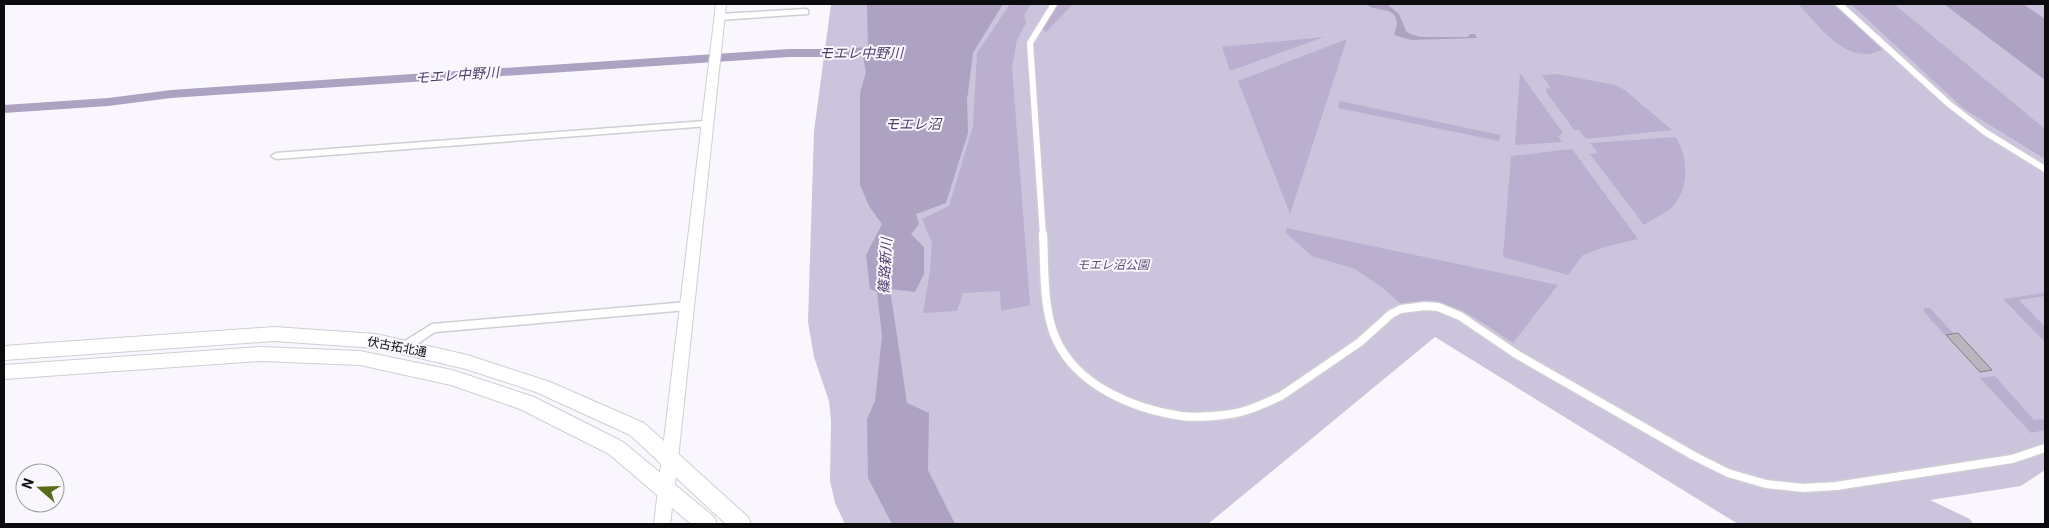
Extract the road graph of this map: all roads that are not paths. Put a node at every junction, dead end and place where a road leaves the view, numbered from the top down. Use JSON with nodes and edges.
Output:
{"nodes":[{"id":1,"x":721,"y":4,"type":"edge"},
{"id":2,"x":1054,"y":4,"type":"edge"},
{"id":3,"x":1839,"y":4,"type":"edge"},
{"id":4,"x":806,"y":12,"type":"dead end"},
{"id":5,"x":719,"y":17,"type":"junction"},
{"id":6,"x":705,"y":124,"type":"junction"},
{"id":7,"x":276,"y":156,"type":"dead end"},
{"id":8,"x":2045,"y":170,"type":"edge"},
{"id":9,"x":687,"y":306,"type":"junction"},
{"id":10,"x":404,"y":347,"type":"junction"},
{"id":11,"x":4,"y":354,"type":"edge"},
{"id":12,"x":4,"y":372,"type":"edge"},
{"id":13,"x":2045,"y":448,"type":"edge"},
{"id":14,"x":670,"y":459,"type":"junction"},
{"id":15,"x":666,"y":491,"type":"junction"},
{"id":16,"x":662,"y":524,"type":"edge"},
{"id":17,"x":706,"y":524,"type":"edge"},
{"id":18,"x":740,"y":524,"type":"edge"}],
"edges":[{"from":1,"to":5,"type":"street"},
{"from":2,"to":13,"type":"street"},
{"from":3,"to":8,"type":"street"},
{"from":4,"to":5,"type":"street"},
{"from":5,"to":6,"type":"street"},
{"from":6,"to":7,"type":"street"},
{"from":6,"to":9,"type":"street"},
{"from":9,"to":10,"type":"street"},
{"from":9,"to":14,"type":"street"},
{"from":10,"to":11,"type":"main road","name":"伏古拓北通"},
{"from":10,"to":14,"type":"main road","name":"伏古拓北通"},
{"from":12,"to":15,"type":"main road","name":"伏古拓北通"},
{"from":14,"to":15,"type":"street"},
{"from":14,"to":18,"type":"main road","name":"伏古拓北通"},
{"from":15,"to":16,"type":"street"},
{"from":15,"to":17,"type":"main road","name":"伏古拓北通"}]}
